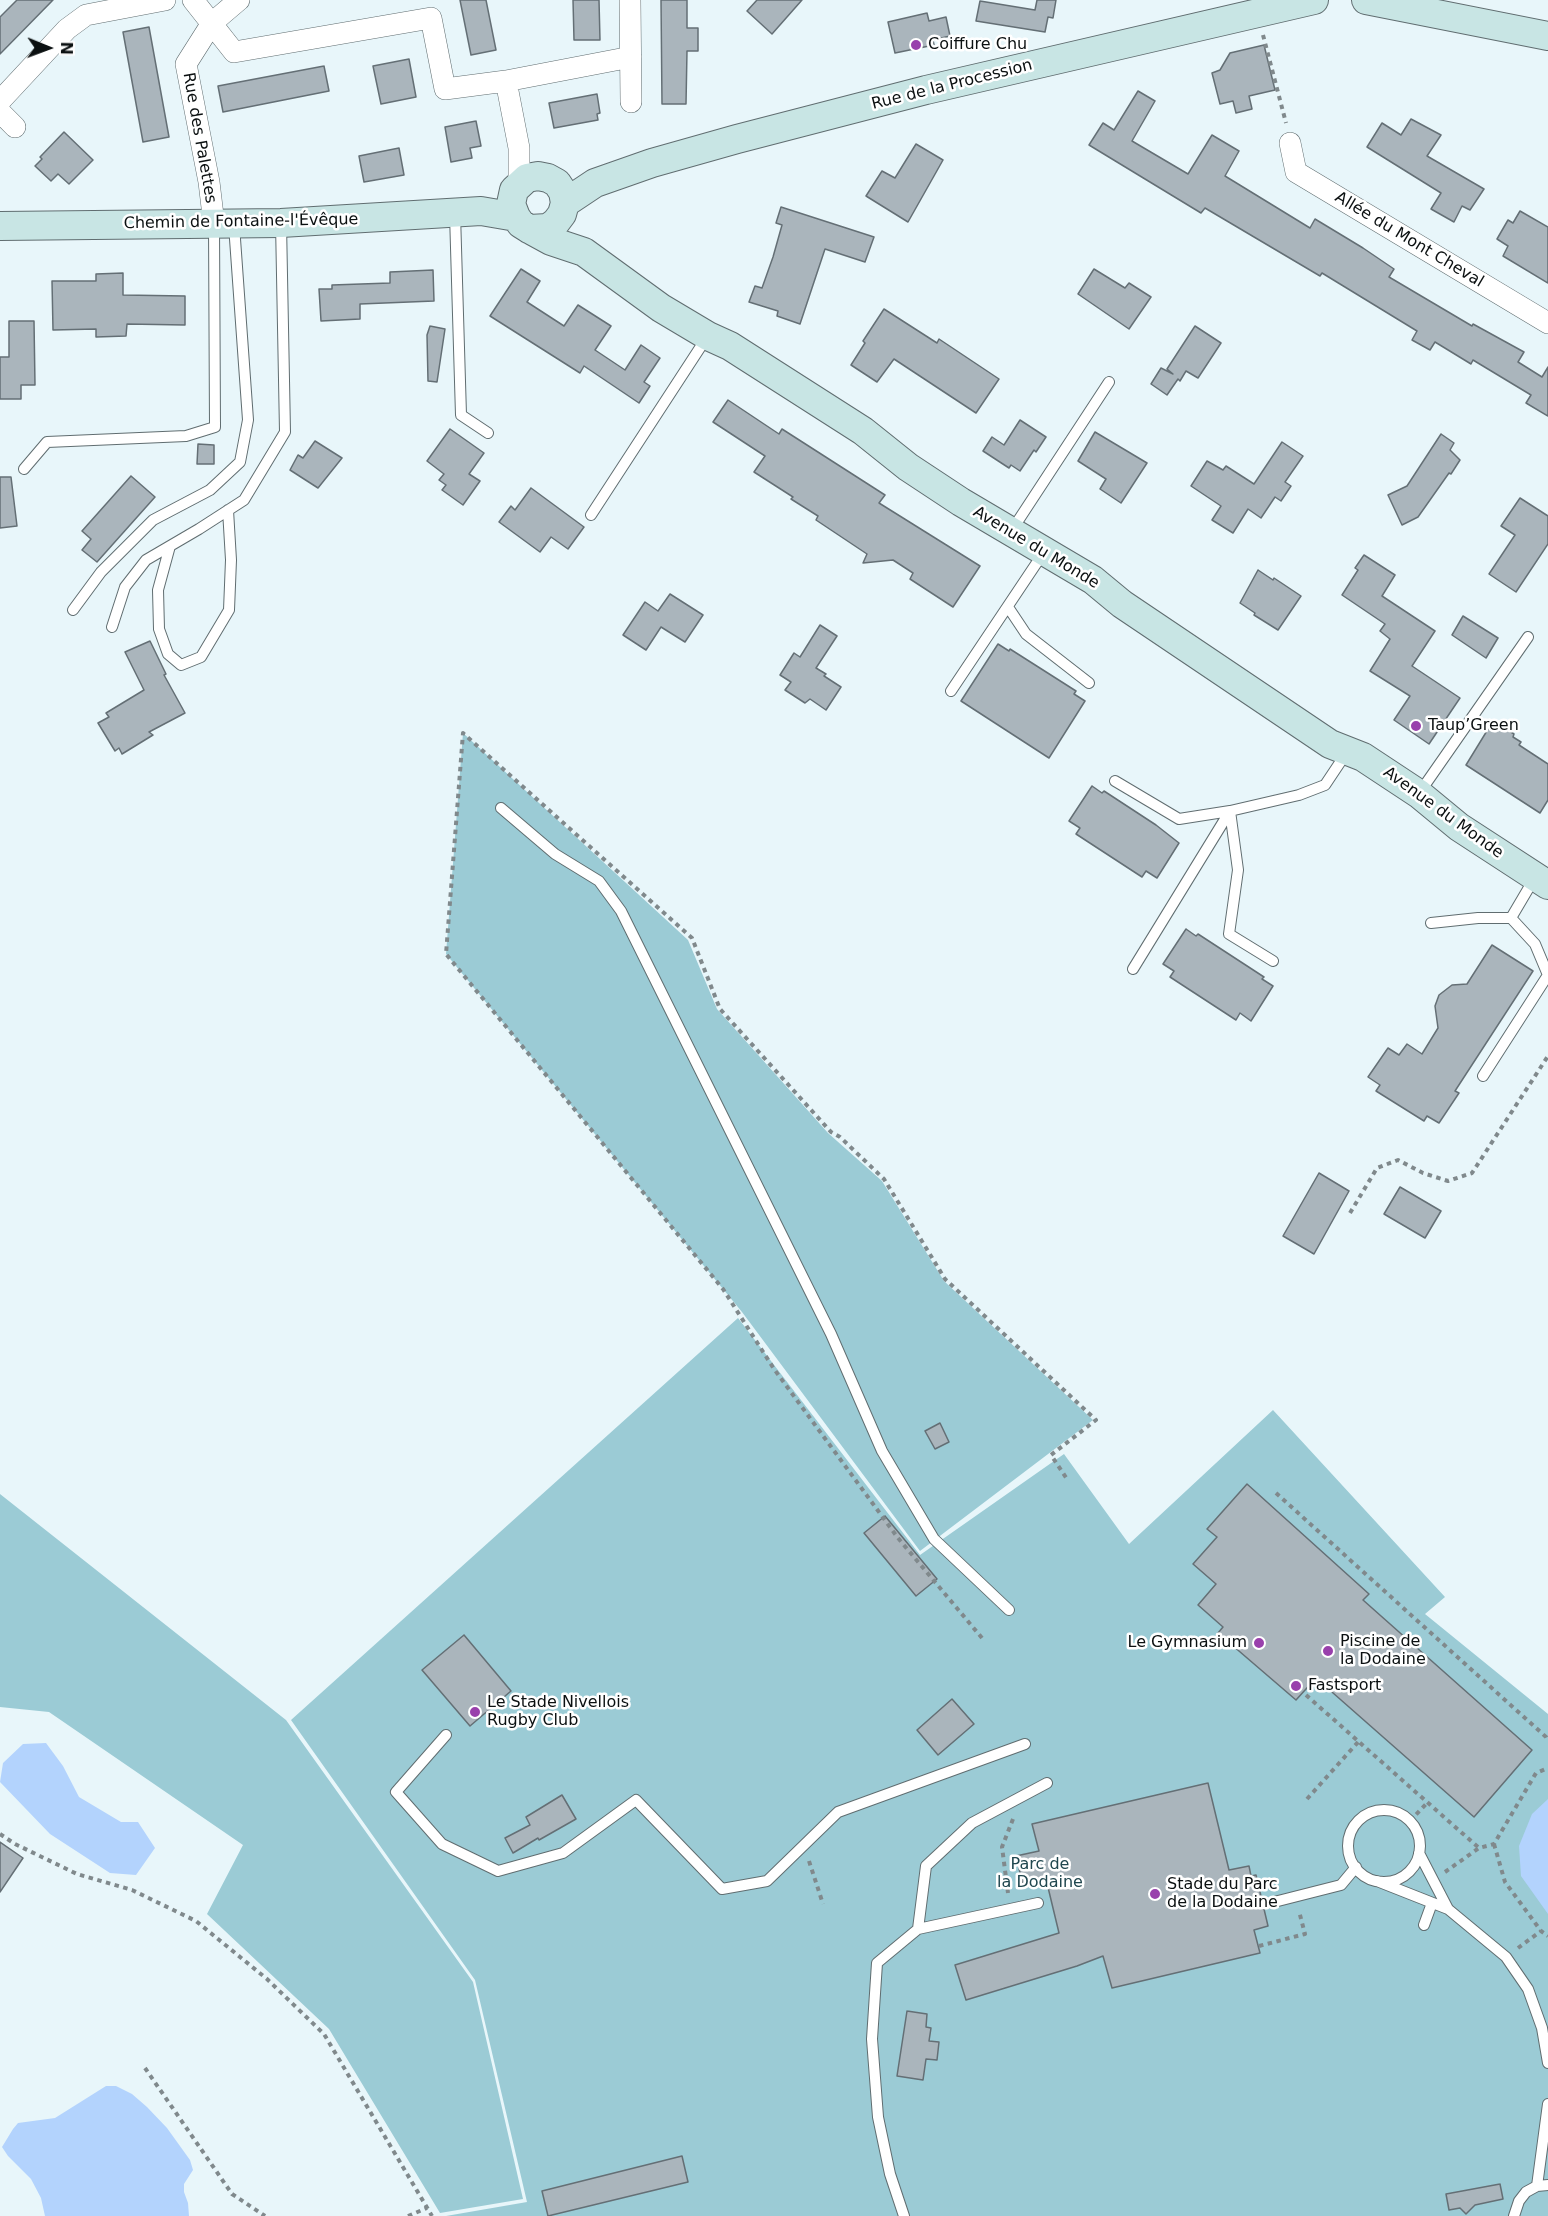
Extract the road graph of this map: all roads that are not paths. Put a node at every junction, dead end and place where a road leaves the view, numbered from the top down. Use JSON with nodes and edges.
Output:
{"nodes":[{"id":1,"x":165,"y":0,"type":"edge"},
{"id":2,"x":192,"y":0,"type":"edge"},
{"id":3,"x":239,"y":0,"type":"edge"},
{"id":4,"x":630,"y":0,"type":"edge"},
{"id":5,"x":1313,"y":0,"type":"edge"},
{"id":6,"x":1366,"y":0,"type":"edge"},
{"id":7,"x":212,"y":23,"type":"junction"},
{"id":8,"x":1548,"y":36,"type":"edge"},
{"id":9,"x":631,"y":57,"type":"junction"},
{"id":10,"x":506,"y":81,"type":"junction"},
{"id":11,"x":0,"y":101,"type":"edge"},
{"id":12,"x":631,"y":102,"type":"dead end"},
{"id":13,"x":1290,"y":143,"type":"road end"},
{"id":14,"x":537,"y":199,"type":"junction"},
{"id":15,"x":468,"y":213,"type":"junction"},
{"id":16,"x":281,"y":223,"type":"junction"},
{"id":17,"x":224,"y":224,"type":"junction"},
{"id":18,"x":0,"y":226,"type":"edge"},
{"id":19,"x":1548,"y":323,"type":"edge"},
{"id":20,"x":708,"y":336,"type":"junction"},
{"id":21,"x":1109,"y":382,"type":"dead end"},
{"id":22,"x":488,"y":433,"type":"dead end"},
{"id":23,"x":24,"y":469,"type":"dead end"},
{"id":24,"x":228,"y":510,"type":"junction"},
{"id":25,"x":591,"y":515,"type":"dead end"},
{"id":26,"x":1010,"y":532,"type":"junction"},
{"id":27,"x":171,"y":546,"type":"junction"},
{"id":28,"x":1044,"y":550,"type":"junction"},
{"id":29,"x":1008,"y":607,"type":"junction"},
{"id":30,"x":73,"y":610,"type":"dead end"},
{"id":31,"x":112,"y":627,"type":"dead end"},
{"id":32,"x":1528,"y":637,"type":"dead end"},
{"id":33,"x":1089,"y":683,"type":"dead end"},
{"id":34,"x":951,"y":691,"type":"dead end"},
{"id":35,"x":1347,"y":751,"type":"junction"},
{"id":36,"x":1115,"y":781,"type":"dead end"},
{"id":37,"x":1419,"y":794,"type":"junction"},
{"id":38,"x":501,"y":808,"type":"dead end"},
{"id":39,"x":1230,"y":811,"type":"junction"},
{"id":40,"x":1542,"y":881,"type":"edge"},
{"id":41,"x":1511,"y":918,"type":"junction"},
{"id":42,"x":1431,"y":924,"type":"dead end"},
{"id":43,"x":1273,"y":961,"type":"dead end"},
{"id":44,"x":1133,"y":969,"type":"dead end"},
{"id":45,"x":1483,"y":1076,"type":"dead end"},
{"id":46,"x":1008,"y":1610,"type":"dead end"},
{"id":47,"x":446,"y":1736,"type":"dead end"},
{"id":48,"x":1025,"y":1744,"type":"dead end"},
{"id":49,"x":1047,"y":1783,"type":"dead end"},
{"id":50,"x":1419,"y":1853,"type":"junction"},
{"id":51,"x":1356,"y":1867,"type":"junction"},
{"id":52,"x":1377,"y":1881,"type":"junction"},
{"id":53,"x":1274,"y":1902,"type":"dead end"},
{"id":54,"x":1432,"y":1903,"type":"junction"},
{"id":55,"x":1038,"y":1904,"type":"dead end"},
{"id":56,"x":1448,"y":1909,"type":"junction"},
{"id":57,"x":918,"y":1929,"type":"junction"},
{"id":58,"x":1422,"y":1930,"type":"dead end"},
{"id":59,"x":1548,"y":2063,"type":"edge"},
{"id":60,"x":1548,"y":2104,"type":"edge"},
{"id":61,"x":1547,"y":2129,"type":"edge"},
{"id":62,"x":1543,"y":2186,"type":"edge"},
{"id":63,"x":1512,"y":2214,"type":"edge"},
{"id":64,"x":904,"y":2216,"type":"edge"}],
"edges":[{"from":1,"to":11,"type":"street"},
{"from":2,"to":7,"type":"street"},
{"from":3,"to":7,"type":"street","name":"Rue des Palettes"},
{"from":4,"to":9,"type":"street"},
{"from":5,"to":14,"type":"street","name":"Rue de la Procession"},
{"from":6,"to":8,"type":"street"},
{"from":7,"to":10,"type":"street"},
{"from":7,"to":17,"type":"street","name":"Rue des Palettes"},
{"from":9,"to":10,"type":"street"},
{"from":9,"to":12,"type":"street"},
{"from":10,"to":14,"type":"street"},
{"from":13,"to":19,"type":"street","name":"Allée du Mont Cheval"},
{"from":14,"to":15,"type":"street","name":"Chemin de Fontaine-l'Évêque"},
{"from":14,"to":20,"type":"street","name":"Avenue du Monde"},
{"from":15,"to":16,"type":"street","name":"Chemin de Fontaine-l'Évêque"},
{"from":15,"to":22,"type":"lane"},
{"from":16,"to":17,"type":"street","name":"Chemin de Fontaine-l'Évêque"},
{"from":16,"to":24,"type":"lane"},
{"from":17,"to":18,"type":"street","name":"Chemin de Fontaine-l'Évêque"},
{"from":17,"to":23,"type":"lane"},
{"from":17,"to":30,"type":"lane"},
{"from":20,"to":25,"type":"lane"},
{"from":20,"to":26,"type":"street","name":"Avenue du Monde"},
{"from":21,"to":26,"type":"lane"},
{"from":24,"to":27,"type":"lane"},
{"from":24,"to":27,"type":"lane"},
{"from":26,"to":28,"type":"street","name":"Avenue du Monde"},
{"from":27,"to":31,"type":"lane"},
{"from":28,"to":29,"type":"lane"},
{"from":28,"to":35,"type":"street","name":"Avenue du Monde"},
{"from":29,"to":33,"type":"lane"},
{"from":29,"to":34,"type":"lane"},
{"from":32,"to":37,"type":"lane"},
{"from":35,"to":37,"type":"street","name":"Avenue du Monde"},
{"from":35,"to":39,"type":"lane"},
{"from":36,"to":39,"type":"lane"},
{"from":37,"to":40,"type":"street","name":"Avenue du Monde"},
{"from":38,"to":46,"type":"lane"},
{"from":39,"to":43,"type":"lane"},
{"from":39,"to":44,"type":"lane"},
{"from":40,"to":41,"type":"lane"},
{"from":41,"to":42,"type":"lane"},
{"from":41,"to":45,"type":"lane"},
{"from":47,"to":48,"type":"lane"},
{"from":49,"to":57,"type":"lane"},
{"from":50,"to":51,"type":"lane"},
{"from":50,"to":52,"type":"lane"},
{"from":50,"to":56,"type":"lane"},
{"from":51,"to":52,"type":"lane"},
{"from":51,"to":53,"type":"lane"},
{"from":52,"to":54,"type":"lane"},
{"from":54,"to":56,"type":"lane"},
{"from":54,"to":58,"type":"lane"},
{"from":55,"to":57,"type":"lane"},
{"from":56,"to":59,"type":"lane"},
{"from":57,"to":64,"type":"lane"},
{"from":60,"to":61,"type":"lane"},
{"from":61,"to":62,"type":"lane"},
{"from":62,"to":63,"type":"lane"}]}
